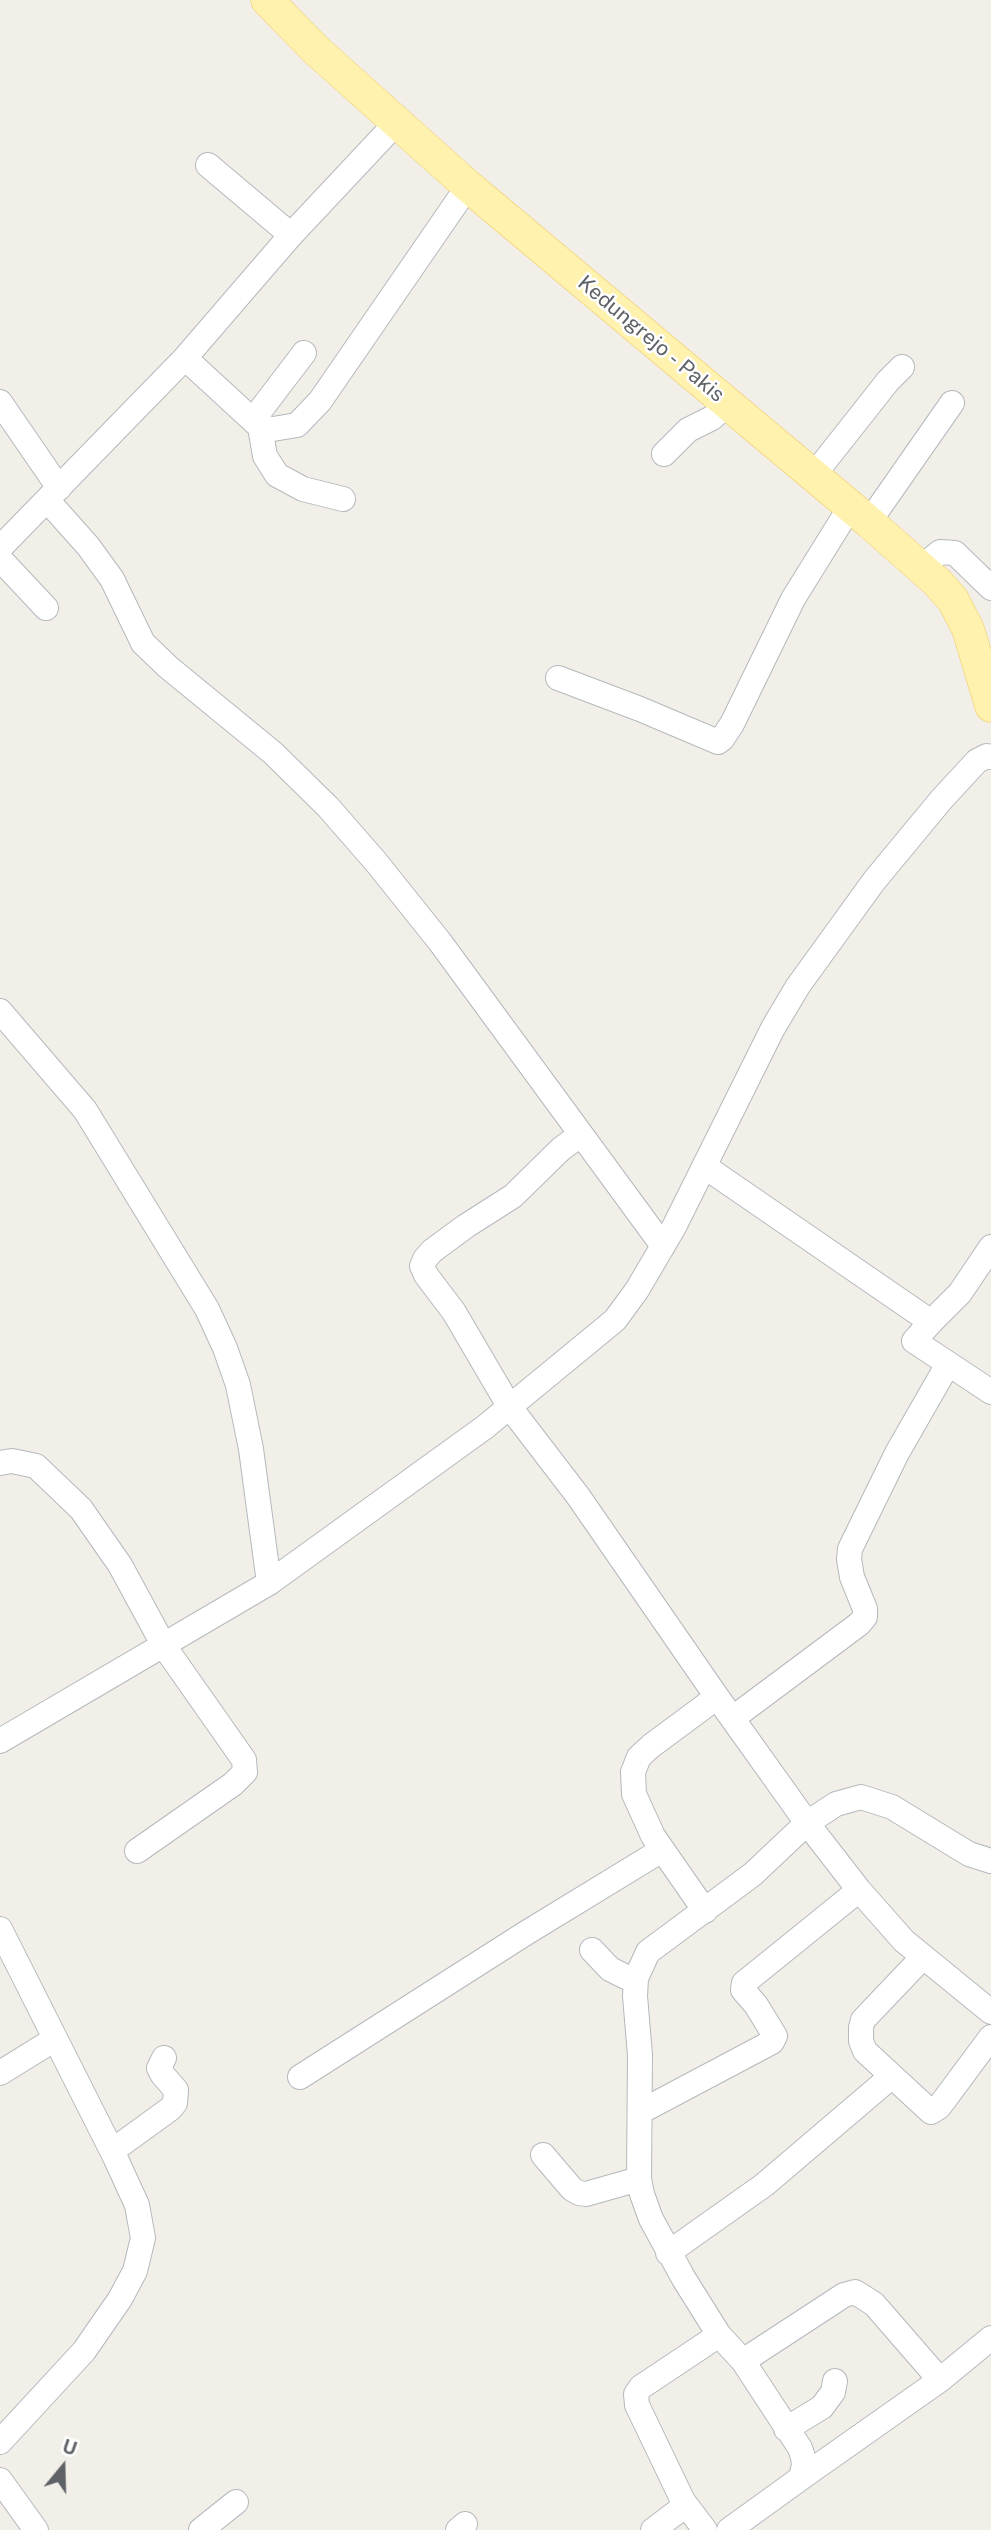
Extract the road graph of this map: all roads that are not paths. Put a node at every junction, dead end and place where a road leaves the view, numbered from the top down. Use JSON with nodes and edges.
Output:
{"nodes":[{"id":1,"x":267,"y":0,"type":"edge"},
{"id":2,"x":397,"y":122,"type":"junction"},
{"id":3,"x":208,"y":164,"type":"dead end"},
{"id":4,"x":467,"y":186,"type":"junction"},
{"id":5,"x":291,"y":235,"type":"junction"},
{"id":6,"x":304,"y":353,"type":"dead end"},
{"id":7,"x":185,"y":358,"type":"junction"},
{"id":8,"x":902,"y":367,"type":"dead end"},
{"id":9,"x":0,"y":402,"type":"edge"},
{"id":10,"x":951,"y":403,"type":"dead end"},
{"id":11,"x":728,"y":404,"type":"junction"},
{"id":12,"x":256,"y":424,"type":"junction"},
{"id":13,"x":664,"y":454,"type":"dead end"},
{"id":14,"x":813,"y":476,"type":"junction"},
{"id":15,"x":53,"y":495,"type":"junction"},
{"id":16,"x":343,"y":499,"type":"dead end"},
{"id":17,"x":859,"y":514,"type":"junction"},
{"id":18,"x":0,"y":548,"type":"edge"},
{"id":19,"x":0,"y":559,"type":"edge"},
{"id":20,"x":922,"y":567,"type":"junction"},
{"id":21,"x":991,"y":589,"type":"edge"},
{"id":22,"x":46,"y":608,"type":"dead end"},
{"id":23,"x":558,"y":678,"type":"dead end"},
{"id":24,"x":991,"y":706,"type":"edge"},
{"id":25,"x":991,"y":757,"type":"edge"},
{"id":26,"x":0,"y":1011,"type":"edge"},
{"id":27,"x":580,"y":1135,"type":"junction"},
{"id":28,"x":704,"y":1166,"type":"junction"},
{"id":29,"x":668,"y":1238,"type":"junction"},
{"id":30,"x":991,"y":1247,"type":"edge"},
{"id":31,"x":931,"y":1322,"type":"junction"},
{"id":32,"x":948,"y":1364,"type":"junction"},
{"id":33,"x":991,"y":1392,"type":"edge"},
{"id":34,"x":509,"y":1406,"type":"junction"},
{"id":35,"x":0,"y":1463,"type":"edge"},
{"id":36,"x":269,"y":1583,"type":"junction"},
{"id":37,"x":164,"y":1646,"type":"junction"},
{"id":38,"x":717,"y":1698,"type":"junction"},
{"id":39,"x":733,"y":1718,"type":"junction"},
{"id":40,"x":0,"y":1741,"type":"edge"},
{"id":41,"x":807,"y":1823,"type":"junction"},
{"id":42,"x":662,"y":1850,"type":"junction"},
{"id":43,"x":137,"y":1851,"type":"dead end"},
{"id":44,"x":991,"y":1861,"type":"edge"},
{"id":45,"x":859,"y":1890,"type":"junction"},
{"id":46,"x":705,"y":1911,"type":"junction"},
{"id":47,"x":0,"y":1929,"type":"edge"},
{"id":48,"x":592,"y":1950,"type":"dead end"},
{"id":49,"x":923,"y":1957,"type":"junction"},
{"id":50,"x":636,"y":1978,"type":"junction"},
{"id":51,"x":991,"y":2012,"type":"edge"},
{"id":52,"x":991,"y":2037,"type":"edge"},
{"id":53,"x":55,"y":2039,"type":"junction"},
{"id":54,"x":164,"y":2058,"type":"dead end"},
{"id":55,"x":0,"y":2073,"type":"edge"},
{"id":56,"x":892,"y":2076,"type":"junction"},
{"id":57,"x":300,"y":2077,"type":"dead end"},
{"id":58,"x":640,"y":2112,"type":"junction"},
{"id":59,"x":112,"y":2151,"type":"junction"},
{"id":60,"x":543,"y":2155,"type":"dead end"},
{"id":61,"x":639,"y":2179,"type":"junction"},
{"id":62,"x":668,"y":2253,"type":"junction"},
{"id":63,"x":719,"y":2335,"type":"junction"},
{"id":64,"x":991,"y":2338,"type":"edge"},
{"id":65,"x":743,"y":2361,"type":"junction"},
{"id":66,"x":940,"y":2380,"type":"junction"},
{"id":67,"x":835,"y":2381,"type":"dead end"},
{"id":68,"x":786,"y":2429,"type":"junction"},
{"id":69,"x":0,"y":2442,"type":"edge"},
{"id":70,"x":801,"y":2478,"type":"junction"},
{"id":71,"x":0,"y":2480,"type":"edge"},
{"id":72,"x":236,"y":2502,"type":"dead end"},
{"id":73,"x":686,"y":2505,"type":"junction"},
{"id":74,"x":36,"y":2530,"type":"edge"},
{"id":75,"x":201,"y":2530,"type":"edge"},
{"id":76,"x":653,"y":2530,"type":"edge"},
{"id":77,"x":705,"y":2530,"type":"edge"},
{"id":78,"x":729,"y":2530,"type":"edge"}],
"edges":[{"from":1,"to":2,"type":"main road","name":"Kedungrejo - Pakis"},
{"from":2,"to":4,"type":"main road","name":"Kedungrejo - Pakis"},
{"from":2,"to":5,"type":"street"},
{"from":3,"to":5,"type":"street"},
{"from":4,"to":11,"type":"main road","name":"Kedungrejo - Pakis"},
{"from":4,"to":12,"type":"street"},
{"from":5,"to":7,"type":"street"},
{"from":6,"to":12,"type":"street"},
{"from":7,"to":12,"type":"street"},
{"from":7,"to":15,"type":"street"},
{"from":8,"to":14,"type":"street"},
{"from":9,"to":15,"type":"street"},
{"from":10,"to":17,"type":"street"},
{"from":11,"to":13,"type":"street"},
{"from":11,"to":14,"type":"main road","name":"Kedungrejo - Pakis"},
{"from":12,"to":16,"type":"street"},
{"from":14,"to":17,"type":"main road","name":"Kedungrejo - Pakis"},
{"from":15,"to":18,"type":"street"},
{"from":15,"to":27,"type":"street"},
{"from":17,"to":20,"type":"main road","name":"Kedungrejo - Pakis"},
{"from":17,"to":23,"type":"street"},
{"from":19,"to":22,"type":"street"},
{"from":20,"to":21,"type":"street"},
{"from":20,"to":24,"type":"main road","name":"Kedungrejo - Pakis"},
{"from":25,"to":28,"type":"street"},
{"from":26,"to":36,"type":"street"},
{"from":27,"to":29,"type":"street"},
{"from":27,"to":34,"type":"street"},
{"from":28,"to":29,"type":"street"},
{"from":28,"to":31,"type":"street"},
{"from":29,"to":34,"type":"street"},
{"from":30,"to":31,"type":"street"},
{"from":31,"to":32,"type":"street"},
{"from":32,"to":33,"type":"street"},
{"from":32,"to":39,"type":"street"},
{"from":34,"to":36,"type":"street"},
{"from":34,"to":38,"type":"street"},
{"from":35,"to":37,"type":"street"},
{"from":36,"to":37,"type":"street"},
{"from":37,"to":40,"type":"street"},
{"from":37,"to":43,"type":"street"},
{"from":38,"to":39,"type":"street"},
{"from":38,"to":42,"type":"street"},
{"from":39,"to":41,"type":"street"},
{"from":41,"to":44,"type":"street"},
{"from":41,"to":45,"type":"street"},
{"from":41,"to":46,"type":"street"},
{"from":42,"to":46,"type":"street"},
{"from":42,"to":57,"type":"street"},
{"from":45,"to":49,"type":"street"},
{"from":45,"to":58,"type":"street"},
{"from":46,"to":50,"type":"street"},
{"from":47,"to":53,"type":"street"},
{"from":48,"to":50,"type":"street"},
{"from":49,"to":51,"type":"street"},
{"from":49,"to":56,"type":"street"},
{"from":50,"to":58,"type":"street"},
{"from":52,"to":56,"type":"street"},
{"from":53,"to":55,"type":"street"},
{"from":53,"to":59,"type":"street"},
{"from":54,"to":59,"type":"street"},
{"from":56,"to":62,"type":"street"},
{"from":58,"to":61,"type":"street"},
{"from":59,"to":69,"type":"street"},
{"from":60,"to":61,"type":"street"},
{"from":61,"to":62,"type":"street"},
{"from":62,"to":63,"type":"street"},
{"from":63,"to":65,"type":"street"},
{"from":63,"to":73,"type":"street"},
{"from":64,"to":66,"type":"street"},
{"from":65,"to":66,"type":"street"},
{"from":65,"to":68,"type":"street"},
{"from":66,"to":70,"type":"street"},
{"from":67,"to":68,"type":"street"},
{"from":68,"to":70,"type":"street"},
{"from":70,"to":78,"type":"street"},
{"from":71,"to":74,"type":"street"},
{"from":72,"to":75,"type":"street"},
{"from":73,"to":76,"type":"street"},
{"from":73,"to":77,"type":"street"}]}
